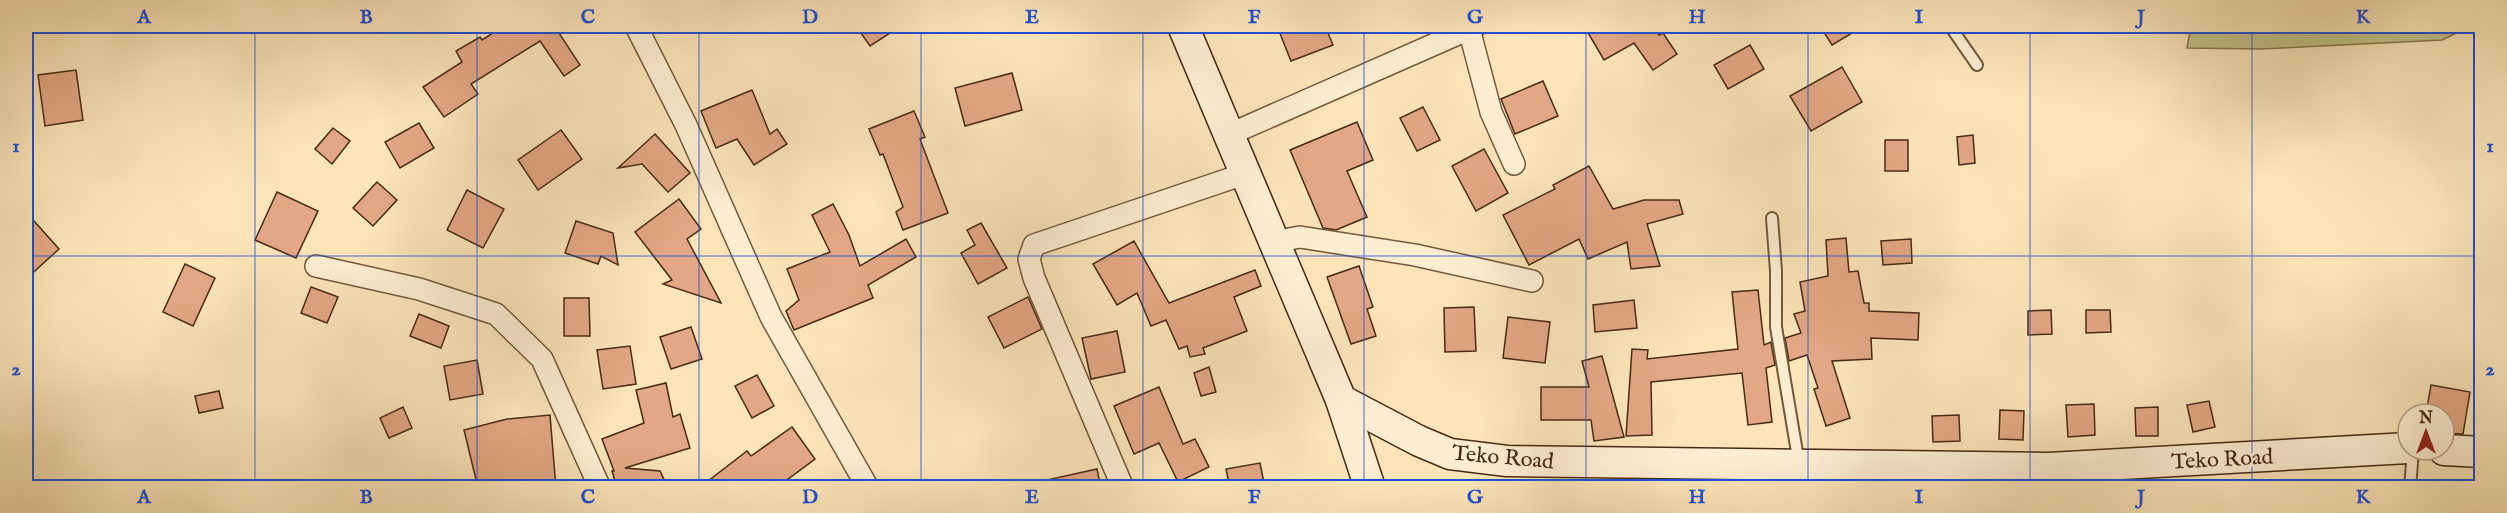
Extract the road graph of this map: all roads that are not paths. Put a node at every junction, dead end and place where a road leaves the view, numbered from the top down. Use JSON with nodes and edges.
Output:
{"nodes":[{"id":1,"x":636,"y":26,"type":"edge"},
{"id":2,"x":1183,"y":26,"type":"edge"},
{"id":3,"x":1950,"y":26,"type":"edge"},
{"id":4,"x":1472,"y":27,"type":"edge"},
{"id":5,"x":1977,"y":65,"type":"dead end"},
{"id":6,"x":1228,"y":135,"type":"junction"},
{"id":7,"x":1514,"y":164,"type":"dead end"},
{"id":8,"x":1244,"y":174,"type":"junction"},
{"id":9,"x":1772,"y":218,"type":"dead end"},
{"id":10,"x":1273,"y":243,"type":"junction"},
{"id":11,"x":316,"y":266,"type":"dead end"},
{"id":12,"x":1533,"y":281,"type":"dead end"},
{"id":13,"x":1341,"y":400,"type":"junction"},
{"id":14,"x":2396,"y":449,"type":"edge"},
{"id":15,"x":2456,"y":451,"type":"edge"},
{"id":16,"x":2481,"y":452,"type":"edge"},
{"id":17,"x":2412,"y":462,"type":"edge"},
{"id":18,"x":1799,"y":464,"type":"junction"},
{"id":19,"x":2051,"y":478,"type":"edge"},
{"id":20,"x":600,"y":488,"type":"edge"},
{"id":21,"x":868,"y":488,"type":"edge"},
{"id":22,"x":1123,"y":488,"type":"edge"},
{"id":23,"x":1370,"y":488,"type":"edge"},
{"id":24,"x":2410,"y":488,"type":"edge"}],
"edges":[{"from":1,"to":21,"type":"street"},
{"from":2,"to":6,"type":"street"},
{"from":3,"to":5,"type":"lane"},
{"from":4,"to":6,"type":"street"},
{"from":4,"to":7,"type":"street"},
{"from":6,"to":8,"type":"street"},
{"from":8,"to":10,"type":"street"},
{"from":8,"to":22,"type":"street"},
{"from":9,"to":18,"type":"lane"},
{"from":10,"to":12,"type":"street"},
{"from":10,"to":13,"type":"street"},
{"from":11,"to":20,"type":"street"},
{"from":13,"to":18,"type":"street","name":"Teko Road"},
{"from":13,"to":23,"type":"street"},
{"from":14,"to":19,"type":"street","name":"Teko Road"},
{"from":15,"to":16,"type":"street"},
{"from":17,"to":24,"type":"lane"},
{"from":18,"to":19,"type":"street","name":"Teko Road"}]}
